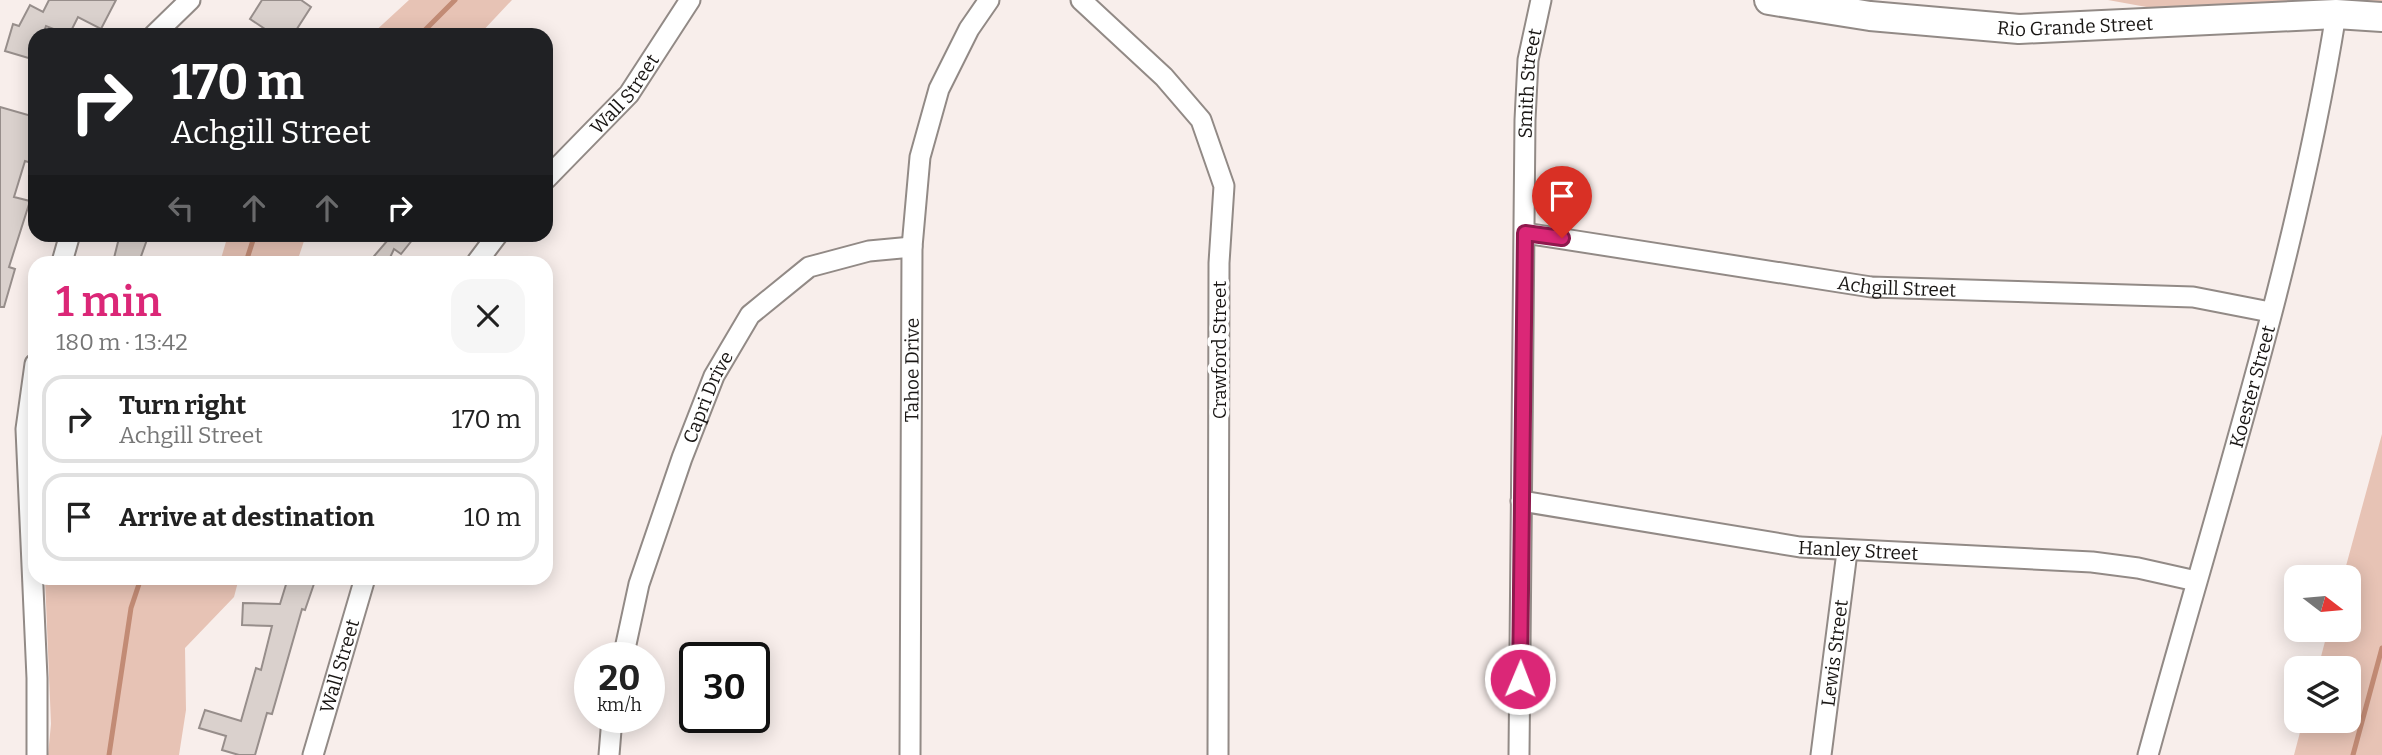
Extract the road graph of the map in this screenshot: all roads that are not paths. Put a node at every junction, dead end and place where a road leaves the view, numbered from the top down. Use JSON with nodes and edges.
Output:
{"nodes":[{"id":1,"x":190,"y":0,"type":"edge"},
{"id":2,"x":690,"y":0,"type":"edge"},
{"id":3,"x":989,"y":0,"type":"edge"},
{"id":4,"x":1081,"y":0,"type":"edge"},
{"id":5,"x":1541,"y":0,"type":"edge"},
{"id":6,"x":1769,"y":0,"type":"edge"},
{"id":7,"x":2336,"y":14,"type":"junction"},
{"id":8,"x":2382,"y":17,"type":"edge"},
{"id":9,"x":162,"y":28,"type":"edge"},
{"id":10,"x":553,"y":172,"type":"edge"},
{"id":11,"x":1525,"y":233,"type":"junction"},
{"id":12,"x":912,"y":247,"type":"junction"},
{"id":13,"x":2270,"y":312,"type":"junction"},
{"id":14,"x":28,"y":415,"type":"edge"},
{"id":15,"x":28,"y":474,"type":"edge"},
{"id":16,"x":1521,"y":501,"type":"junction"},
{"id":17,"x":1847,"y":552,"type":"junction"},
{"id":18,"x":2196,"y":581,"type":"junction"},
{"id":19,"x":33,"y":585,"type":"edge"},
{"id":20,"x":363,"y":585,"type":"edge"},
{"id":21,"x":626,"y":642,"type":"edge"},
{"id":22,"x":611,"y":733,"type":"edge"},
{"id":23,"x":37,"y":755,"type":"edge"},
{"id":24,"x":313,"y":755,"type":"edge"},
{"id":25,"x":609,"y":755,"type":"edge"},
{"id":26,"x":910,"y":755,"type":"edge"},
{"id":27,"x":1218,"y":755,"type":"edge"},
{"id":28,"x":1519,"y":755,"type":"edge"},
{"id":29,"x":1821,"y":755,"type":"edge"},
{"id":30,"x":2148,"y":755,"type":"edge"}],
"edges":[{"from":1,"to":9,"type":"street"},
{"from":2,"to":10,"type":"street","name":"Wall Street"},
{"from":3,"to":12,"type":"street","name":"Tahoe Drive"},
{"from":4,"to":27,"type":"street","name":"Crawford Street"},
{"from":5,"to":11,"type":"street","name":"Smith Street"},
{"from":6,"to":7,"type":"street","name":"Rio Grande Street"},
{"from":7,"to":8,"type":"street","name":"Rio Grande Street"},
{"from":7,"to":13,"type":"street","name":"Koester Street"},
{"from":11,"to":13,"type":"street","name":"Achgill Street"},
{"from":11,"to":16,"type":"street","name":"Smith Street"},
{"from":12,"to":21,"type":"street","name":"Capri Drive"},
{"from":12,"to":26,"type":"street","name":"Tahoe Drive"},
{"from":13,"to":18,"type":"street","name":"Koester Street"},
{"from":14,"to":15,"type":"street"},
{"from":16,"to":17,"type":"street","name":"Hanley Street"},
{"from":16,"to":28,"type":"street","name":"Smith Street"},
{"from":17,"to":18,"type":"street","name":"Hanley Street"},
{"from":17,"to":29,"type":"street","name":"Lewis Street"},
{"from":18,"to":30,"type":"street","name":"Koester Street"},
{"from":19,"to":23,"type":"street"},
{"from":20,"to":24,"type":"street","name":"Wall Street"},
{"from":22,"to":25,"type":"street"}]}
